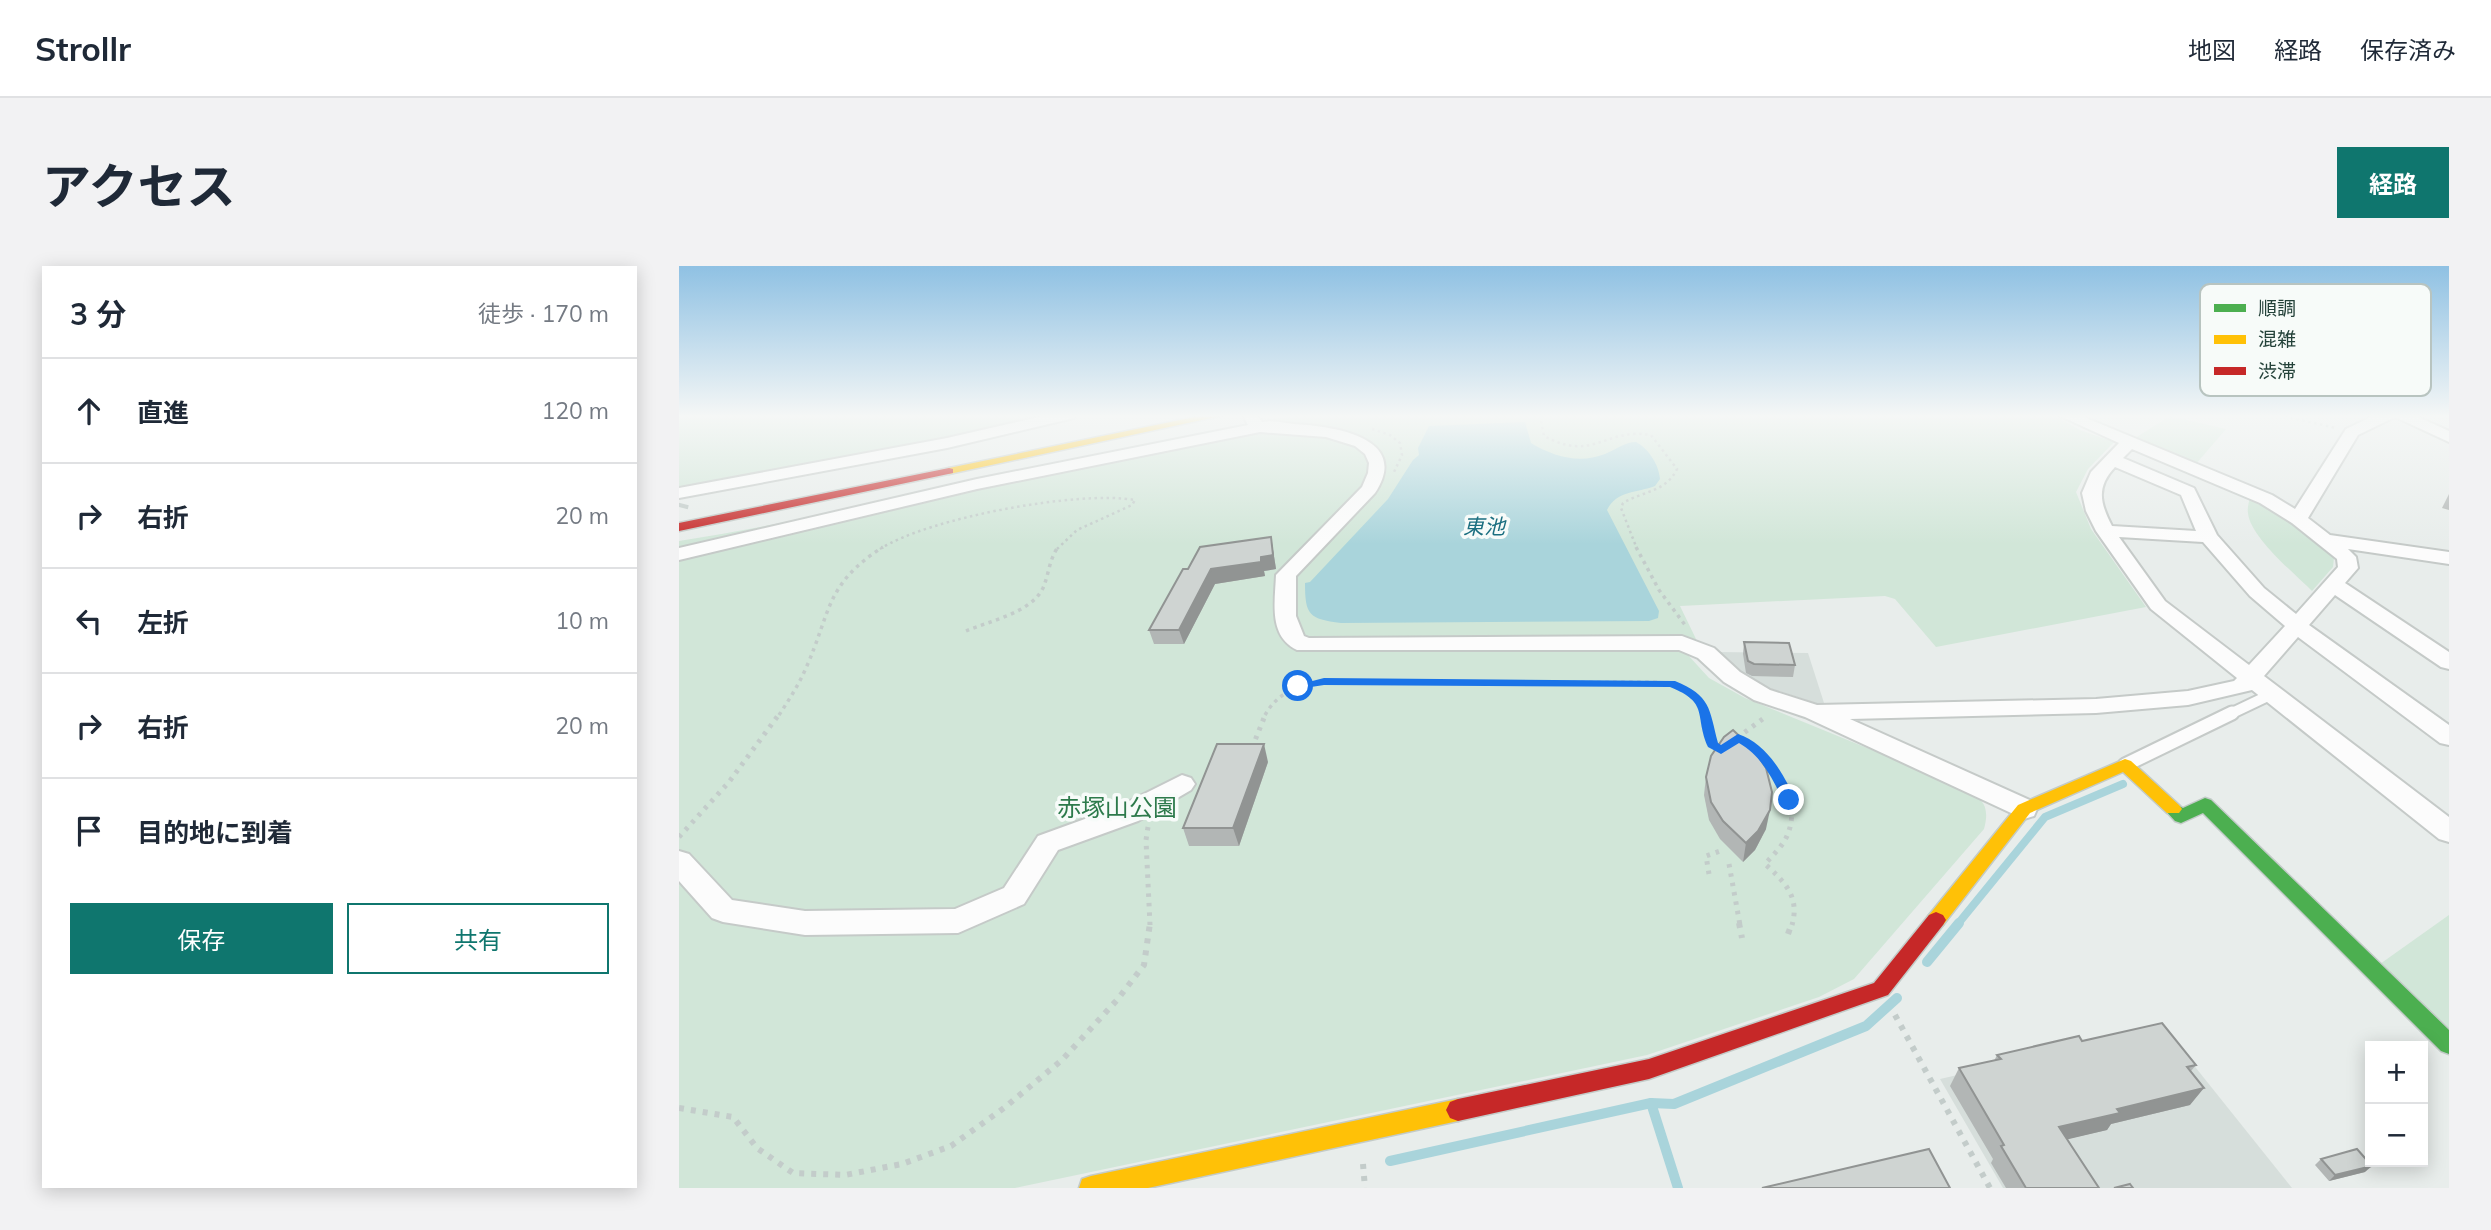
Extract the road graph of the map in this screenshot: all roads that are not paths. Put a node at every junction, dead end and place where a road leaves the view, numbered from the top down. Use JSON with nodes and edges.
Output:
{"nodes":[{"id":1,"x":877,"y":458,"type":"edge"},
{"id":2,"x":911,"y":458,"type":"edge"},
{"id":3,"x":954,"y":458,"type":"edge"},
{"id":4,"x":1012,"y":458,"type":"edge"},
{"id":5,"x":1093,"y":458,"type":"edge"},
{"id":6,"x":1375,"y":458,"type":"edge"},
{"id":7,"x":2168,"y":458,"type":"edge"},
{"id":8,"x":2336,"y":458,"type":"edge"},
{"id":9,"x":2113,"y":460,"type":"joint"},
{"id":10,"x":681,"y":500,"type":"edge"},
{"id":11,"x":701,"y":510,"type":"junction"},
{"id":12,"x":2298,"y":519,"type":"junction"},
{"id":13,"x":679,"y":527,"type":"edge"},
{"id":14,"x":2105,"y":531,"type":"junction"},
{"id":15,"x":2208,"y":537,"type":"junction"},
{"id":16,"x":2325,"y":540,"type":"junction"},
{"id":17,"x":679,"y":554,"type":"edge"},
{"id":18,"x":2449,"y":558,"type":"edge"},
{"id":19,"x":2334,"y":585,"type":"junction"},
{"id":20,"x":2297,"y":623,"type":"junction"},
{"id":21,"x":2449,"y":662,"type":"edge"},
{"id":22,"x":2263,"y":686,"type":"junction"},
{"id":23,"x":1814,"y":712,"type":"junction"},
{"id":24,"x":2449,"y":737,"type":"edge"},
{"id":25,"x":2125,"y":765,"type":"junction"},
{"id":26,"x":1182,"y":784,"type":"dead end"},
{"id":27,"x":2024,"y":809,"type":"junction"},
{"id":28,"x":2449,"y":832,"type":"edge"},
{"id":29,"x":679,"y":862,"type":"edge"},
{"id":30,"x":2449,"y":1044,"type":"edge"},
{"id":31,"x":1091,"y":1188,"type":"edge"}],
"edges":[{"from":1,"to":10,"type":"street"},
{"from":2,"to":11,"type":"main road"},
{"from":3,"to":11,"type":"main road"},
{"from":4,"to":13,"type":"main road"},
{"from":5,"to":17,"type":"street"},
{"from":6,"to":23,"type":"street"},
{"from":7,"to":12,"type":"street"},
{"from":8,"to":12,"type":"street"},
{"from":9,"to":14,"type":"street"},
{"from":9,"to":15,"type":"street"},
{"from":10,"to":11,"type":"main road"},
{"from":12,"to":16,"type":"street"},
{"from":14,"to":15,"type":"street"},
{"from":14,"to":22,"type":"street"},
{"from":15,"to":20,"type":"street"},
{"from":16,"to":18,"type":"street"},
{"from":16,"to":19,"type":"street"},
{"from":19,"to":20,"type":"street"},
{"from":19,"to":21,"type":"street"},
{"from":20,"to":22,"type":"street"},
{"from":20,"to":24,"type":"street"},
{"from":22,"to":23,"type":"street"},
{"from":22,"to":25,"type":"lane"},
{"from":22,"to":28,"type":"street"},
{"from":23,"to":27,"type":"street"},
{"from":25,"to":27,"type":"main road"},
{"from":25,"to":30,"type":"main road"},
{"from":26,"to":29,"type":"street"},
{"from":27,"to":31,"type":"main road"}]}
